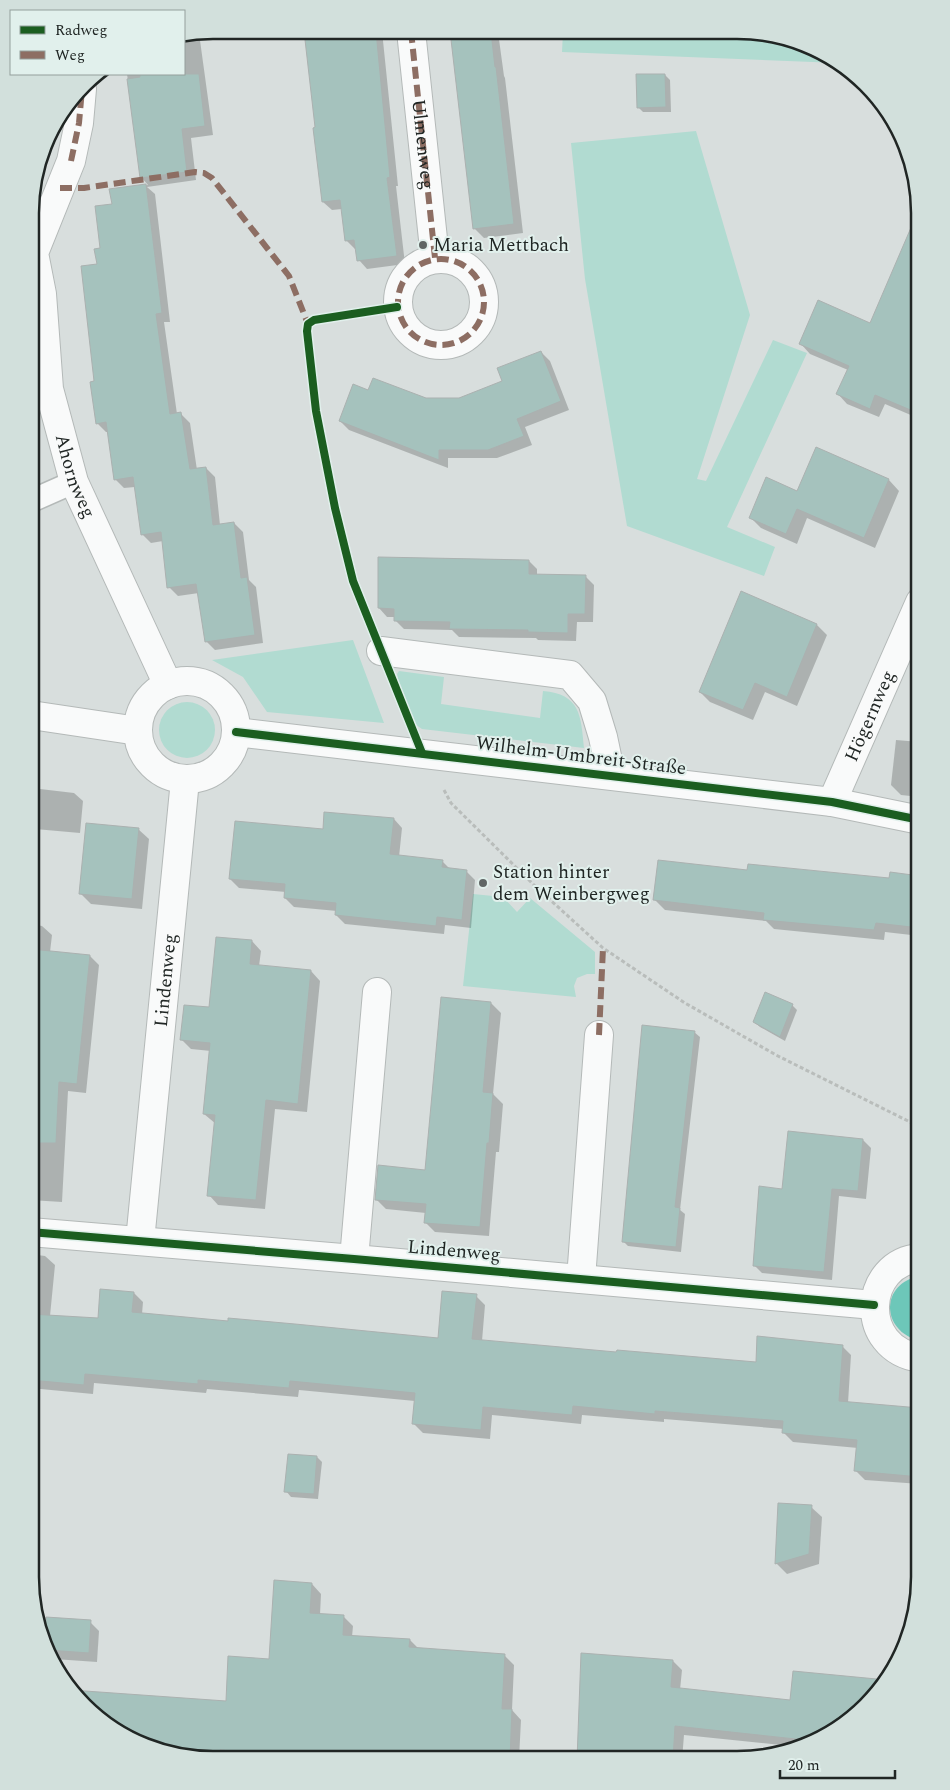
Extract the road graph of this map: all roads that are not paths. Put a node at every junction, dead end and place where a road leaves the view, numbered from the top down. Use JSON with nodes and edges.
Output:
{"nodes":[{"id":1,"x":412,"y":39,"type":"edge"},
{"id":2,"x":81,"y":99,"type":"edge"},
{"id":3,"x":39,"y":238,"type":"edge"},
{"id":4,"x":434,"y":258,"type":"dead end"},
{"id":5,"x":39,"y":280,"type":"edge"},
{"id":6,"x":74,"y":482,"type":"junction"},
{"id":7,"x":39,"y":497,"type":"edge"},
{"id":8,"x":911,"y":622,"type":"edge"},
{"id":9,"x":381,"y":651,"type":"dead end"},
{"id":10,"x":168,"y":685,"type":"junction"},
{"id":11,"x":39,"y":716,"type":"edge"},
{"id":12,"x":138,"y":731,"type":"junction"},
{"id":13,"x":236,"y":732,"type":"junction"},
{"id":14,"x":611,"y":775,"type":"junction"},
{"id":15,"x":185,"y":780,"type":"junction"},
{"id":16,"x":832,"y":802,"type":"junction"},
{"id":17,"x":911,"y":818,"type":"edge"},
{"id":18,"x":377,"y":992,"type":"dead end"},
{"id":19,"x":599,"y":1035,"type":"dead end"},
{"id":20,"x":39,"y":1233,"type":"edge"},
{"id":21,"x":140,"y":1240,"type":"junction"},
{"id":22,"x":354,"y":1259,"type":"junction"},
{"id":23,"x":911,"y":1260,"type":"edge"},
{"id":24,"x":581,"y":1279,"type":"junction"},
{"id":25,"x":874,"y":1305,"type":"junction"},
{"id":26,"x":911,"y":1357,"type":"edge"}],
"edges":[{"from":1,"to":4,"type":"street","name":"Ulmenweg"},
{"from":2,"to":3,"type":"street","name":"Ahornweg"},
{"from":5,"to":6,"type":"street","name":"Ahornweg"},
{"from":6,"to":7,"type":"lane"},
{"from":6,"to":10,"type":"street","name":"Ahornweg"},
{"from":8,"to":16,"type":"street","name":"Högernweg"},
{"from":9,"to":14,"type":"street","name":"Wilhelm-Umbreit-Straße"},
{"from":10,"to":12,"type":"street"},
{"from":10,"to":13,"type":"street"},
{"from":11,"to":12,"type":"street"},
{"from":12,"to":15,"type":"street"},
{"from":13,"to":14,"type":"street","name":"Wilhelm-Umbreit-Straße"},
{"from":13,"to":15,"type":"street"},
{"from":14,"to":16,"type":"street","name":"Wilhelm-Umbreit-Straße"},
{"from":15,"to":21,"type":"street","name":"Lindenweg"},
{"from":16,"to":17,"type":"street","name":"Wilhelm-Umbreit-Straße"},
{"from":18,"to":22,"type":"street"},
{"from":19,"to":24,"type":"street"},
{"from":20,"to":21,"type":"street","name":"Lindenweg"},
{"from":21,"to":22,"type":"street","name":"Lindenweg"},
{"from":22,"to":24,"type":"street","name":"Lindenweg"},
{"from":23,"to":25,"type":"street"},
{"from":24,"to":25,"type":"street","name":"Lindenweg"},
{"from":25,"to":26,"type":"street"}]}
